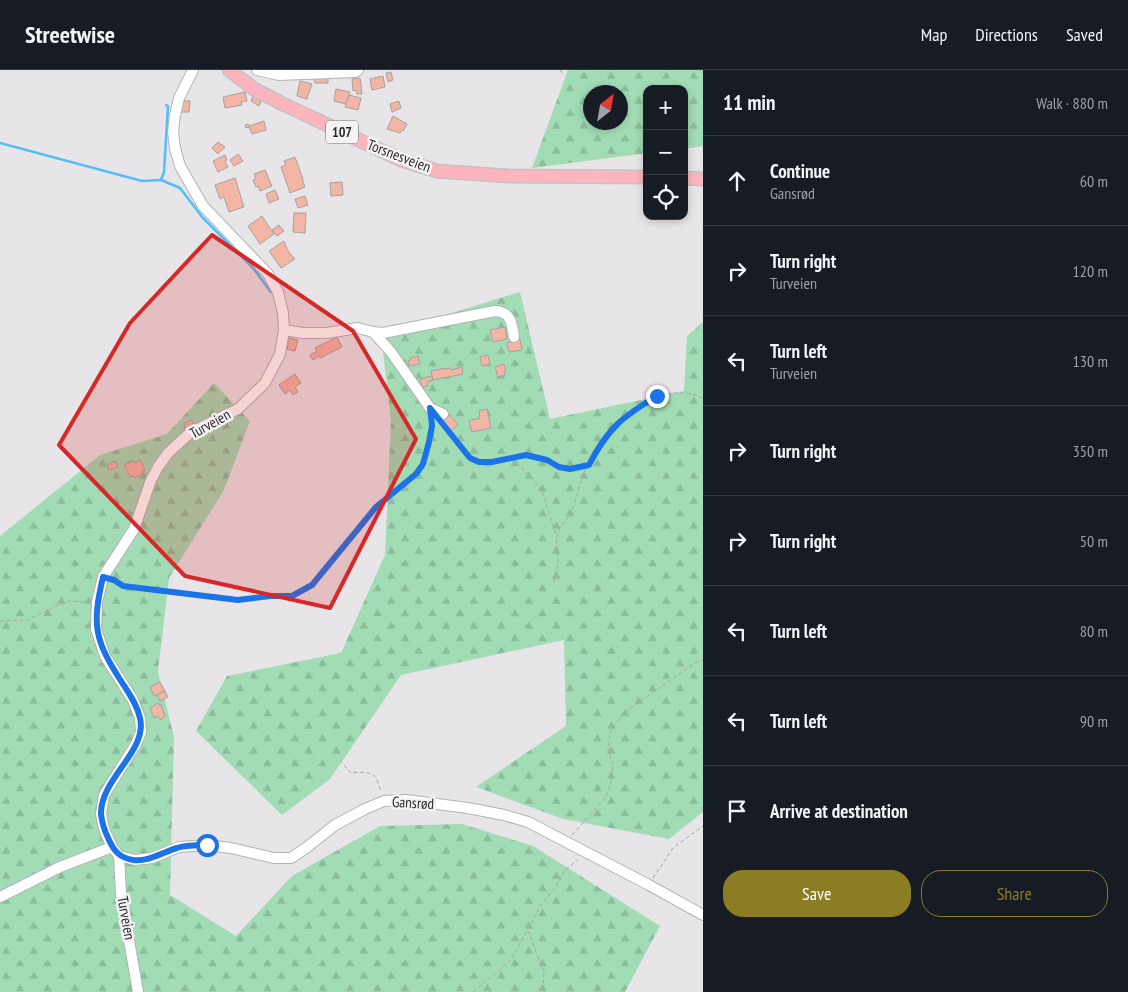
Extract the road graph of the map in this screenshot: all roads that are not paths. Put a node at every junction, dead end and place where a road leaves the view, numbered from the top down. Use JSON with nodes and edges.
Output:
{"nodes":[{"id":1,"x":193,"y":70,"type":"edge"},
{"id":2,"x":229,"y":70,"type":"edge"},
{"id":3,"x":257,"y":70,"type":"edge"},
{"id":4,"x":358,"y":70,"type":"edge"},
{"id":5,"x":643,"y":177,"type":"edge"},
{"id":6,"x":688,"y":178,"type":"edge"},
{"id":7,"x":703,"y":179,"type":"edge"},
{"id":8,"x":284,"y":330,"type":"junction"},
{"id":9,"x":374,"y":332,"type":"junction"},
{"id":10,"x":514,"y":337,"type":"dead end"},
{"id":11,"x":442,"y":417,"type":"road end"},
{"id":12,"x":112,"y":847,"type":"junction"},
{"id":13,"x":119,"y":856,"type":"junction"},
{"id":14,"x":0,"y":896,"type":"edge"},
{"id":15,"x":703,"y":915,"type":"edge"},
{"id":16,"x":138,"y":992,"type":"edge"}],
"edges":[{"from":1,"to":8,"type":"street","name":"Turveien"},
{"from":2,"to":5,"type":"main road","name":"Torsnesveien","number":"107"},
{"from":3,"to":4,"type":"street"},
{"from":6,"to":7,"type":"main road"},
{"from":8,"to":9,"type":"street"},
{"from":8,"to":12,"type":"street","name":"Turveien"},
{"from":9,"to":10,"type":"street"},
{"from":9,"to":11,"type":"street"},
{"from":12,"to":13,"type":"street","name":"Turveien"},
{"from":12,"to":14,"type":"street"},
{"from":13,"to":15,"type":"street","name":"Gansrød"},
{"from":13,"to":16,"type":"street","name":"Turveien"}]}
